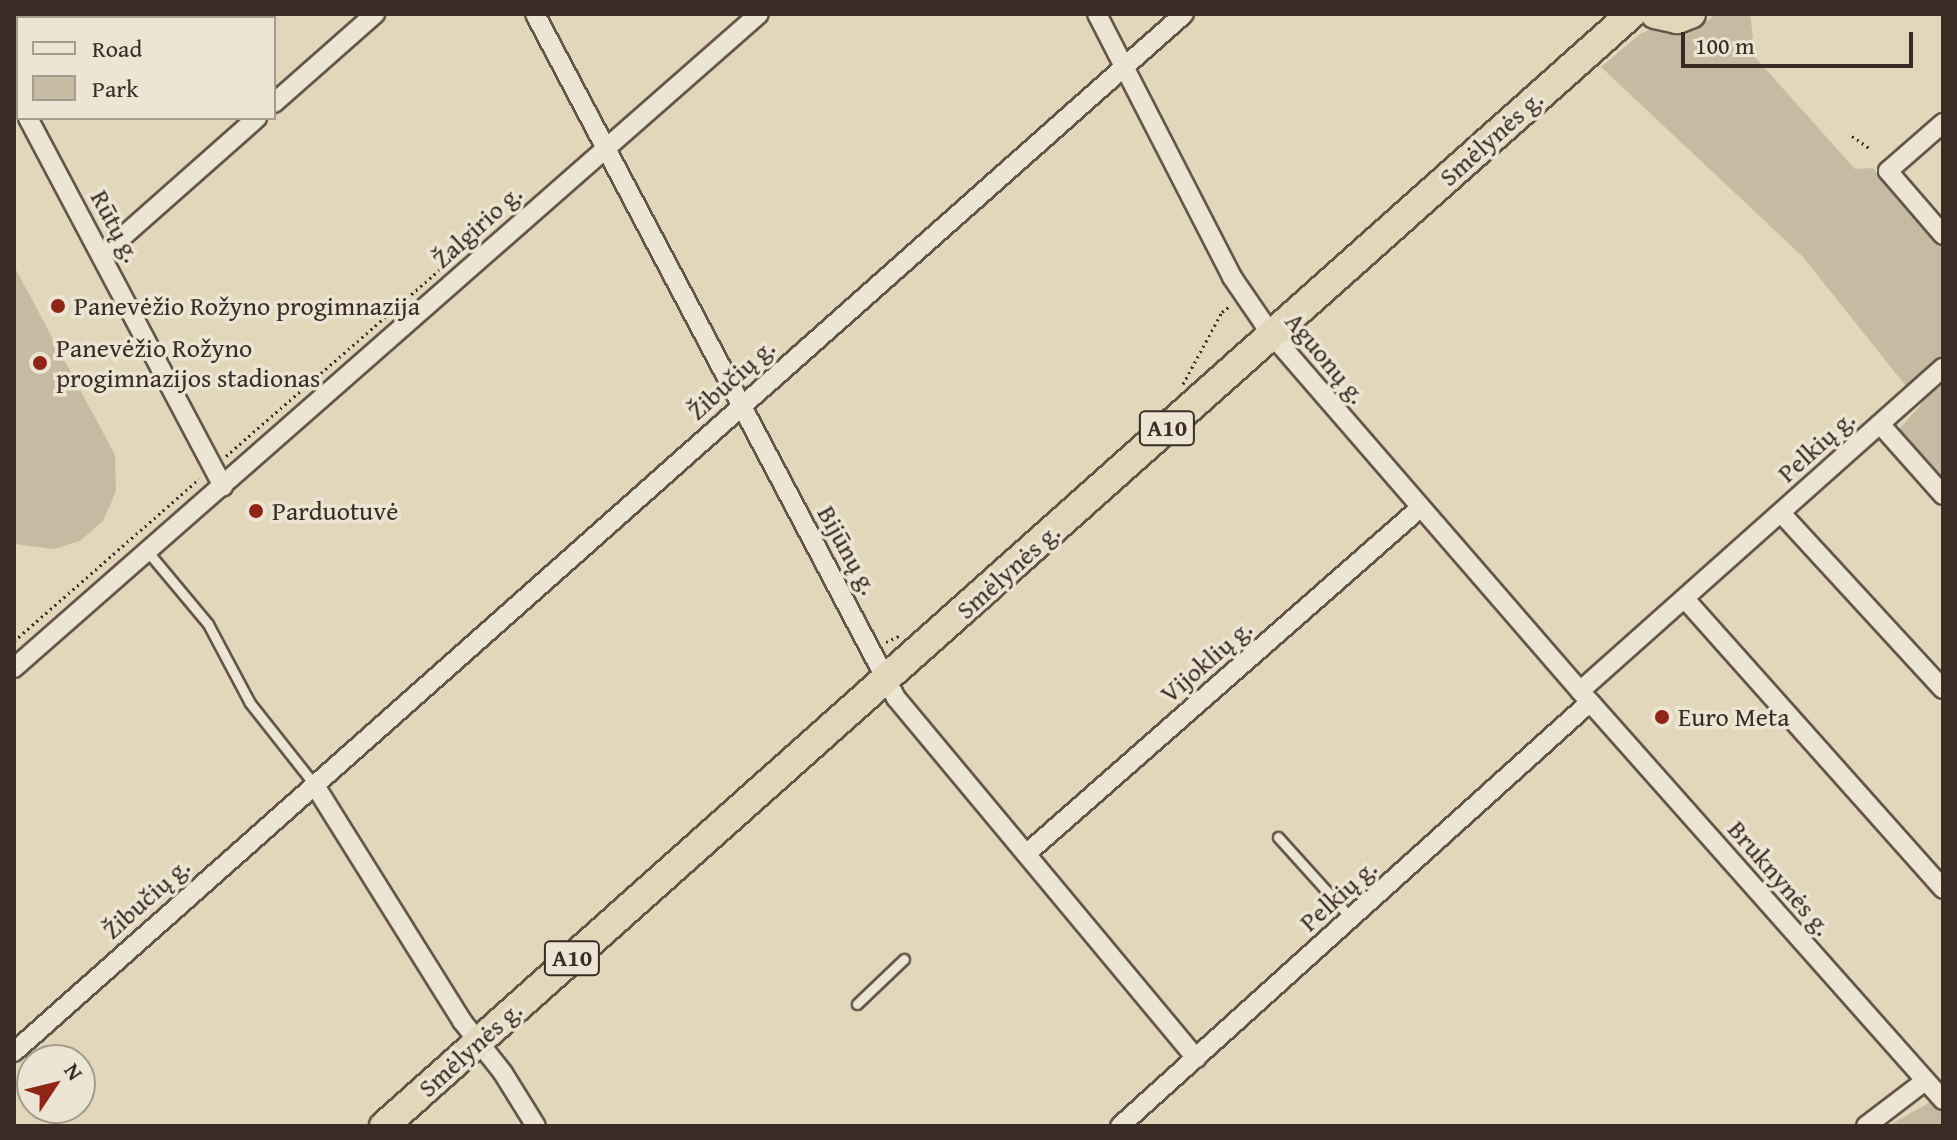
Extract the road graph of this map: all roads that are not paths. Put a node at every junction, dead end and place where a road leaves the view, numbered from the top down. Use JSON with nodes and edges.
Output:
{"nodes":[{"id":1,"x":375,"y":14,"type":"edge"},
{"id":2,"x":535,"y":14,"type":"edge"},
{"id":3,"x":759,"y":14,"type":"edge"},
{"id":4,"x":1097,"y":14,"type":"edge"},
{"id":5,"x":1184,"y":14,"type":"edge"},
{"id":6,"x":1631,"y":14,"type":"edge"},
{"id":7,"x":1655,"y":14,"type":"edge"},
{"id":8,"x":1691,"y":14,"type":"edge"},
{"id":9,"x":1124,"y":66,"type":"junction"},
{"id":10,"x":276,"y":101,"type":"edge"},
{"id":11,"x":29,"y":120,"type":"edge"},
{"id":12,"x":255,"y":120,"type":"edge"},
{"id":13,"x":1943,"y":123,"type":"edge"},
{"id":14,"x":606,"y":146,"type":"junction"},
{"id":15,"x":1943,"y":235,"type":"edge"},
{"id":16,"x":102,"y":255,"type":"junction"},
{"id":17,"x":1271,"y":334,"type":"junction"},
{"id":18,"x":1943,"y":368,"type":"edge"},
{"id":19,"x":739,"y":407,"type":"junction"},
{"id":20,"x":1880,"y":424,"type":"junction"},
{"id":21,"x":223,"y":487,"type":"junction"},
{"id":22,"x":1943,"y":495,"type":"edge"},
{"id":23,"x":1420,"y":508,"type":"junction"},
{"id":24,"x":1781,"y":513,"type":"junction"},
{"id":25,"x":148,"y":552,"type":"junction"},
{"id":26,"x":1685,"y":599,"type":"junction"},
{"id":27,"x":14,"y":668,"type":"edge"},
{"id":28,"x":887,"y":680,"type":"junction"},
{"id":29,"x":1943,"y":689,"type":"edge"},
{"id":30,"x":1585,"y":696,"type":"junction"},
{"id":31,"x":314,"y":784,"type":"junction"},
{"id":32,"x":1278,"y":837,"type":"dead end"},
{"id":33,"x":1026,"y":854,"type":"junction"},
{"id":34,"x":1943,"y":889,"type":"edge"},
{"id":35,"x":1351,"y":918,"type":"junction"},
{"id":36,"x":904,"y":959,"type":"dead end"},
{"id":37,"x":857,"y":1004,"type":"dead end"},
{"id":38,"x":479,"y":1040,"type":"junction"},
{"id":39,"x":14,"y":1052,"type":"edge"},
{"id":40,"x":1196,"y":1058,"type":"junction"},
{"id":41,"x":1925,"y":1081,"type":"junction"},
{"id":42,"x":1943,"y":1100,"type":"edge"},
{"id":43,"x":384,"y":1126,"type":"edge"},
{"id":44,"x":536,"y":1126,"type":"edge"},
{"id":45,"x":1120,"y":1126,"type":"edge"},
{"id":46,"x":1866,"y":1126,"type":"edge"}],
"edges":[{"from":1,"to":10,"type":"street"},
{"from":2,"to":14,"type":"street","name":"Bijūnų g."},
{"from":3,"to":14,"type":"street","name":"Žalgirio g."},
{"from":4,"to":9,"type":"street","name":"Aguonų g."},
{"from":5,"to":9,"type":"street","name":"Žibučių g."},
{"from":6,"to":17,"type":"highway","name":"Smėlynės g.","number":"A10"},
{"from":7,"to":8,"type":"highway"},
{"from":9,"to":17,"type":"street","name":"Aguonų g."},
{"from":9,"to":19,"type":"street","name":"Žibučių g."},
{"from":11,"to":16,"type":"street","name":"Rūtų g."},
{"from":12,"to":16,"type":"street"},
{"from":13,"to":15,"type":"street"},
{"from":14,"to":19,"type":"street","name":"Bijūnų g."},
{"from":14,"to":21,"type":"street","name":"Žalgirio g."},
{"from":16,"to":21,"type":"street","name":"Rūtų g."},
{"from":17,"to":23,"type":"street","name":"Aguonų g."},
{"from":17,"to":28,"type":"highway","name":"Smėlynės g.","number":"A10"},
{"from":18,"to":20,"type":"street","name":"Pelkių g."},
{"from":19,"to":28,"type":"street","name":"Bijūnų g."},
{"from":19,"to":31,"type":"street","name":"Žibučių g."},
{"from":20,"to":22,"type":"street"},
{"from":20,"to":24,"type":"street","name":"Pelkių g."},
{"from":21,"to":25,"type":"street","name":"Žalgirio g."},
{"from":23,"to":30,"type":"street","name":"Aguonų g."},
{"from":23,"to":33,"type":"street","name":"Vijoklių g."},
{"from":24,"to":26,"type":"street","name":"Pelkių g."},
{"from":24,"to":29,"type":"street"},
{"from":25,"to":27,"type":"street","name":"Žalgirio g."},
{"from":25,"to":31,"type":"lane"},
{"from":26,"to":30,"type":"street","name":"Pelkių g."},
{"from":26,"to":34,"type":"street"},
{"from":28,"to":33,"type":"street","name":"Bijūnų g."},
{"from":28,"to":38,"type":"highway","name":"Smėlynės g.","number":"A10"},
{"from":30,"to":35,"type":"street","name":"Pelkių g."},
{"from":30,"to":41,"type":"street","name":"Bruknynės g."},
{"from":31,"to":38,"type":"street"},
{"from":31,"to":39,"type":"street","name":"Žibučių g."},
{"from":32,"to":35,"type":"lane"},
{"from":33,"to":40,"type":"street","name":"Bijūnų g."},
{"from":35,"to":40,"type":"street","name":"Pelkių g."},
{"from":36,"to":37,"type":"lane"},
{"from":38,"to":43,"type":"highway","name":"Smėlynės g.","number":"A10"},
{"from":38,"to":44,"type":"street"},
{"from":40,"to":45,"type":"street","name":"Pelkių g."},
{"from":41,"to":42,"type":"street","name":"Bruknynės g."},
{"from":41,"to":46,"type":"street"}]}
